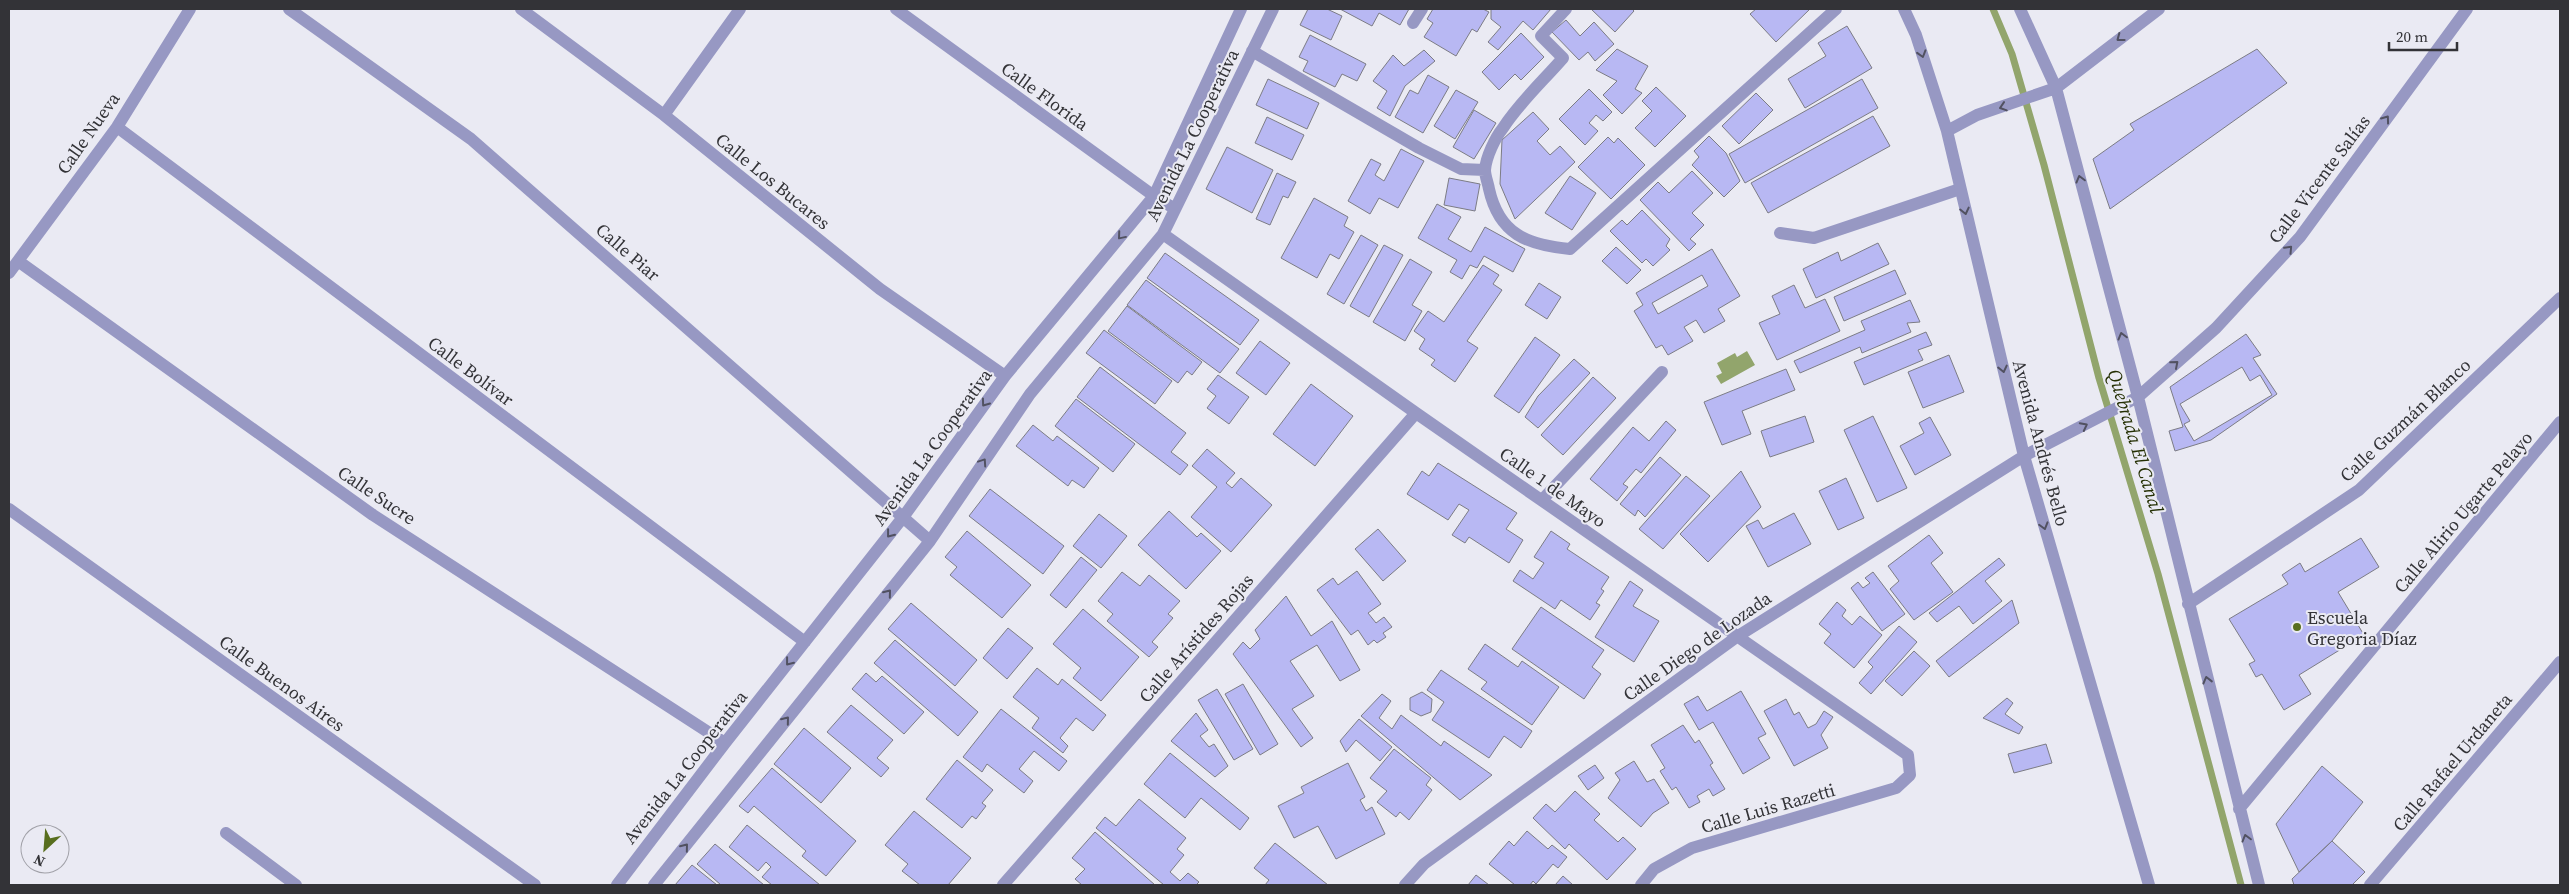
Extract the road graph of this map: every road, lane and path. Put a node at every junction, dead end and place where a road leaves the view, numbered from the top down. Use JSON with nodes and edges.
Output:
{"nodes":[{"id":1,"x":190,"y":9,"type":"edge"},
{"id":2,"x":289,"y":9,"type":"edge"},
{"id":3,"x":521,"y":9,"type":"edge"},
{"id":4,"x":740,"y":9,"type":"edge"},
{"id":5,"x":896,"y":9,"type":"edge"},
{"id":6,"x":1241,"y":9,"type":"edge"},
{"id":7,"x":1273,"y":9,"type":"edge"},
{"id":8,"x":1422,"y":9,"type":"edge"},
{"id":9,"x":1566,"y":9,"type":"edge"},
{"id":10,"x":1836,"y":9,"type":"edge"},
{"id":11,"x":1904,"y":9,"type":"edge"},
{"id":12,"x":2020,"y":9,"type":"edge"},
{"id":13,"x":2159,"y":9,"type":"edge"},
{"id":14,"x":2466,"y":9,"type":"edge"},
{"id":15,"x":1413,"y":23,"type":"dead end"},
{"id":16,"x":1252,"y":51,"type":"junction"},
{"id":17,"x":2056,"y":88,"type":"junction"},
{"id":18,"x":664,"y":115,"type":"junction"},
{"id":19,"x":116,"y":127,"type":"junction"},
{"id":20,"x":1946,"y":131,"type":"junction"},
{"id":21,"x":1485,"y":170,"type":"junction"},
{"id":22,"x":1960,"y":190,"type":"junction"},
{"id":23,"x":1154,"y":196,"type":"junction"},
{"id":24,"x":1175,"y":209,"type":"junction"},
{"id":25,"x":1780,"y":233,"type":"dead end"},
{"id":26,"x":1163,"y":234,"type":"junction"},
{"id":27,"x":18,"y":261,"type":"junction"},
{"id":28,"x":9,"y":273,"type":"edge"},
{"id":29,"x":2560,"y":298,"type":"edge"},
{"id":30,"x":1662,"y":372,"type":"dead end"},
{"id":31,"x":1005,"y":376,"type":"junction"},
{"id":32,"x":2138,"y":397,"type":"junction"},
{"id":33,"x":1416,"y":413,"type":"junction"},
{"id":34,"x":2560,"y":422,"type":"edge"},
{"id":35,"x":2062,"y":437,"type":"joint"},
{"id":36,"x":2024,"y":456,"type":"junction"},
{"id":37,"x":1542,"y":500,"type":"junction"},
{"id":38,"x":9,"y":509,"type":"edge"},
{"id":39,"x":904,"y":516,"type":"junction"},
{"id":40,"x":930,"y":541,"type":"junction"},
{"id":41,"x":2188,"y":604,"type":"junction"},
{"id":42,"x":1738,"y":636,"type":"junction"},
{"id":43,"x":805,"y":642,"type":"junction"},
{"id":44,"x":2560,"y":662,"type":"edge"},
{"id":45,"x":725,"y":743,"type":"junction"},
{"id":46,"x":1910,"y":775,"type":"joint"},
{"id":47,"x":2238,"y":809,"type":"junction"},
{"id":48,"x":226,"y":833,"type":"dead end"},
{"id":49,"x":296,"y":885,"type":"edge"},
{"id":50,"x":535,"y":885,"type":"edge"},
{"id":51,"x":617,"y":885,"type":"edge"},
{"id":52,"x":654,"y":885,"type":"edge"},
{"id":53,"x":1003,"y":885,"type":"edge"},
{"id":54,"x":1405,"y":885,"type":"edge"},
{"id":55,"x":1641,"y":885,"type":"edge"},
{"id":56,"x":2150,"y":885,"type":"edge"},
{"id":57,"x":2258,"y":885,"type":"edge"},
{"id":58,"x":2370,"y":885,"type":"edge"}],
"edges":[{"from":1,"to":19,"type":"street","name":"Calle Nueva"},
{"from":2,"to":39,"type":"street","name":"Calle Piar"},
{"from":3,"to":18,"type":"street","name":"Calle Los Bucares"},
{"from":4,"to":18,"type":"street"},
{"from":5,"to":23,"type":"street","name":"Calle Florida"},
{"from":6,"to":23,"type":"street","name":"Avenida La Cooperativa"},
{"from":7,"to":16,"type":"street","name":"Avenida La Cooperativa"},
{"from":8,"to":15,"type":"street"},
{"from":9,"to":21,"type":"street"},
{"from":10,"to":21,"type":"street"},
{"from":11,"to":20,"type":"street","name":"Avenida Andrés Bello","one_way":true},
{"from":12,"to":17,"type":"street"},
{"from":13,"to":17,"type":"street","one_way":true},
{"from":32,"to":14,"type":"street","name":"Calle Vicente Salías","one_way":true},
{"from":16,"to":21,"type":"street"},
{"from":16,"to":24,"type":"street","name":"Avenida La Cooperativa"},
{"from":17,"to":20,"type":"street","one_way":true},
{"from":32,"to":17,"type":"street","one_way":true},
{"from":18,"to":31,"type":"street","name":"Calle Los Bucares"},
{"from":19,"to":27,"type":"street","name":"Calle Nueva"},
{"from":19,"to":43,"type":"street","name":"Calle Bolívar"},
{"from":20,"to":22,"type":"street","name":"Avenida Andrés Bello"},
{"from":22,"to":25,"type":"street"},
{"from":22,"to":36,"type":"street","name":"Avenida Andrés Bello","one_way":true},
{"from":23,"to":24,"type":"street","name":"Calle Florida"},
{"from":23,"to":31,"type":"street","name":"Avenida La Cooperativa","one_way":true},
{"from":24,"to":26,"type":"street","name":"Avenida La Cooperativa"},
{"from":26,"to":33,"type":"street","name":"Calle 1 de Mayo"},
{"from":40,"to":26,"type":"street","name":"Avenida La Cooperativa","one_way":true},
{"from":27,"to":28,"type":"street","name":"Calle Nueva"},
{"from":27,"to":45,"type":"street","name":"Calle Sucre"},
{"from":29,"to":41,"type":"street","name":"Calle Guzmán Blanco"},
{"from":30,"to":37,"type":"street"},
{"from":31,"to":39,"type":"street","name":"Avenida La Cooperativa","one_way":true},
{"from":35,"to":32,"type":"street","name":"Calle Vicente Salías","one_way":true},
{"from":32,"to":41,"type":"street"},
{"from":33,"to":37,"type":"street","name":"Calle 1 de Mayo"},
{"from":33,"to":53,"type":"street","name":"Calle Arístides Rojas"},
{"from":34,"to":47,"type":"street","name":"Calle Alirio Ugarte Pelayo"},
{"from":35,"to":36,"type":"street","name":"Calle Diego de Lozada"},
{"from":36,"to":42,"type":"street","name":"Calle Diego de Lozada"},
{"from":36,"to":56,"type":"street","name":"Avenida Andrés Bello","one_way":true},
{"from":37,"to":42,"type":"street","name":"Calle 1 de Mayo"},
{"from":38,"to":50,"type":"street","name":"Calle Buenos Aires"},
{"from":39,"to":40,"type":"street","name":"Calle Piar"},
{"from":39,"to":43,"type":"street","name":"Avenida La Cooperativa","one_way":true},
{"from":52,"to":40,"type":"street","name":"Avenida La Cooperativa","one_way":true},
{"from":47,"to":41,"type":"street","one_way":true},
{"from":42,"to":46,"type":"street","name":"Calle 1 de Mayo"},
{"from":42,"to":54,"type":"street","name":"Calle Diego de Lozada"},
{"from":43,"to":45,"type":"street","name":"Avenida La Cooperativa","one_way":true},
{"from":44,"to":58,"type":"street","name":"Calle Rafael Urdaneta"},
{"from":45,"to":51,"type":"street","name":"Avenida La Cooperativa"},
{"from":46,"to":55,"type":"street","name":"Calle Luis Razetti"},
{"from":57,"to":47,"type":"street","one_way":true},
{"from":48,"to":49,"type":"street"}]}
